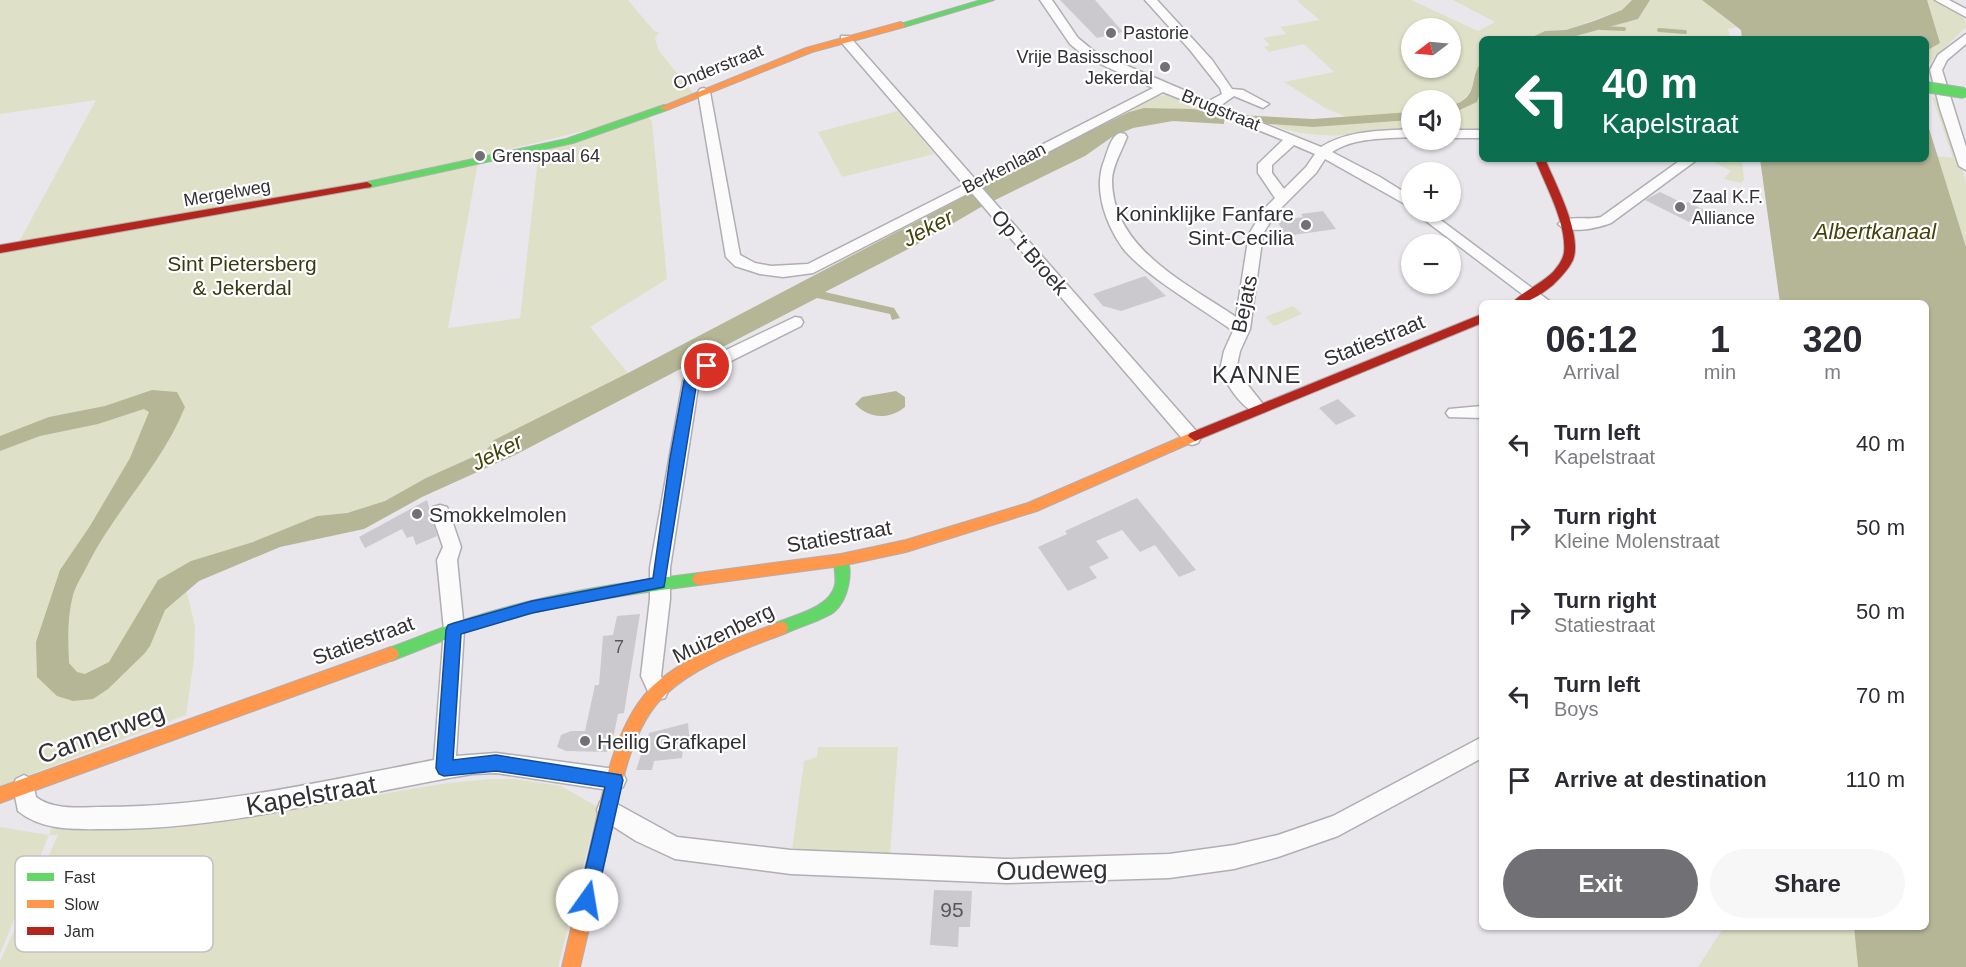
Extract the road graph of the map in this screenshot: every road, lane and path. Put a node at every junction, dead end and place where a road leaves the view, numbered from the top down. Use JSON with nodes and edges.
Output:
{"nodes":[{"id":1,"x":990,"y":0,"type":"edge"},
{"id":2,"x":1046,"y":0,"type":"edge"},
{"id":3,"x":1151,"y":0,"type":"edge"},
{"id":4,"x":1941,"y":0,"type":"edge"},
{"id":5,"x":1966,"y":14,"type":"edge"},
{"id":6,"x":1966,"y":38,"type":"edge"},
{"id":7,"x":845,"y":39,"type":"junction"},
{"id":8,"x":1164,"y":87,"type":"junction"},
{"id":9,"x":1929,"y":87,"type":"edge"},
{"id":10,"x":704,"y":92,"type":"junction"},
{"id":11,"x":1229,"y":92,"type":"junction"},
{"id":12,"x":1966,"y":93,"type":"edge"},
{"id":13,"x":1263,"y":104,"type":"dead end"},
{"id":14,"x":1211,"y":106,"type":"junction"},
{"id":15,"x":1401,"y":134,"type":"edge"},
{"id":16,"x":1461,"y":134,"type":"edge"},
{"id":17,"x":1479,"y":134,"type":"edge"},
{"id":18,"x":1120,"y":137,"type":"dead end"},
{"id":19,"x":1291,"y":138,"type":"junction"},
{"id":20,"x":1323,"y":152,"type":"junction"},
{"id":21,"x":1541,"y":162,"type":"edge"},
{"id":22,"x":1687,"y":162,"type":"edge"},
{"id":23,"x":460,"y":165,"type":"joint"},
{"id":24,"x":1966,"y":166,"type":"edge"},
{"id":25,"x":974,"y":187,"type":"junction"},
{"id":26,"x":1401,"y":196,"type":"edge"},
{"id":27,"x":1282,"y":197,"type":"junction"},
{"id":28,"x":1435,"y":222,"type":"edge"},
{"id":29,"x":1565,"y":224,"type":"junction"},
{"id":30,"x":0,"y":249,"type":"edge"},
{"id":31,"x":1539,"y":299,"type":"edge"},
{"id":32,"x":1479,"y":319,"type":"edge"},
{"id":33,"x":795,"y":322,"type":"dead end"},
{"id":34,"x":1242,"y":329,"type":"junction"},
{"id":35,"x":1258,"y":408,"type":"junction"},
{"id":36,"x":1479,"y":411,"type":"edge"},
{"id":37,"x":1455,"y":413,"type":"dead end"},
{"id":38,"x":1192,"y":438,"type":"junction"},
{"id":39,"x":440,"y":512,"type":"dead end"},
{"id":40,"x":841,"y":560,"type":"junction"},
{"id":41,"x":659,"y":582,"type":"junction"},
{"id":42,"x":454,"y":630,"type":"junction"},
{"id":43,"x":658,"y":692,"type":"junction"},
{"id":44,"x":180,"y":730,"type":"joint"},
{"id":45,"x":1479,"y":749,"type":"edge"},
{"id":46,"x":444,"y":768,"type":"junction"},
{"id":47,"x":615,"y":780,"type":"junction"},
{"id":48,"x":24,"y":786,"type":"junction"},
{"id":49,"x":0,"y":795,"type":"edge"},
{"id":50,"x":608,"y":810,"type":"junction"},
{"id":51,"x":571,"y":967,"type":"edge"}],
"edges":[{"from":1,"to":7,"type":"main road","name":"Onderstraat"},
{"from":2,"to":8,"type":"street","name":"Brugstraat"},
{"from":3,"to":11,"type":"street"},
{"from":4,"to":5,"type":"street"},
{"from":6,"to":24,"type":"street"},
{"from":7,"to":10,"type":"main road","name":"Onderstraat"},
{"from":7,"to":25,"type":"street","name":"Op 't Broek"},
{"from":8,"to":14,"type":"street","name":"Brugstraat"},
{"from":8,"to":25,"type":"street","name":"Berkenlaan"},
{"from":9,"to":12,"type":"main road","bridge":true},
{"from":10,"to":23,"type":"main road","name":"Onderstraat"},
{"from":10,"to":25,"type":"street","name":"Berkenlaan"},
{"from":11,"to":13,"type":"street"},
{"from":11,"to":14,"type":"street"},
{"from":14,"to":19,"type":"street","name":"Brugstraat"},
{"from":15,"to":20,"type":"street"},
{"from":16,"to":17,"type":"street"},
{"from":18,"to":34,"type":"street"},
{"from":19,"to":20,"type":"street","name":"Brugstraat"},
{"from":19,"to":27,"type":"street"},
{"from":20,"to":26,"type":"street","name":"Brugstraat"},
{"from":20,"to":27,"type":"street","name":"Bejats"},
{"from":21,"to":29,"type":"main road"},
{"from":22,"to":29,"type":"street"},
{"from":23,"to":30,"type":"main road","name":"Mergelweg"},
{"from":25,"to":38,"type":"street","name":"Op 't Broek"},
{"from":27,"to":34,"type":"street","name":"Bejats"},
{"from":28,"to":31,"type":"street"},
{"from":29,"to":31,"type":"main road"},
{"from":32,"to":35,"type":"main road","name":"Statiestraat"},
{"from":33,"to":41,"type":"street"},
{"from":34,"to":35,"type":"street","name":"Bejats"},
{"from":35,"to":38,"type":"main road","name":"Statiestraat"},
{"from":36,"to":37,"type":"street"},
{"from":38,"to":40,"type":"main road","name":"Statiestraat"},
{"from":39,"to":42,"type":"street"},
{"from":40,"to":41,"type":"main road","name":"Statiestraat"},
{"from":40,"to":43,"type":"main road","name":"Muizenberg"},
{"from":41,"to":42,"type":"main road","name":"Statiestraat"},
{"from":41,"to":43,"type":"street"},
{"from":42,"to":44,"type":"main road","name":"Statiestraat"},
{"from":42,"to":46,"type":"street"},
{"from":43,"to":47,"type":"main road","name":"Muizenberg"},
{"from":44,"to":48,"type":"main road","name":"Cannerweg"},
{"from":45,"to":50,"type":"street","name":"Oudeweg"},
{"from":46,"to":47,"type":"street","name":"Kapelstraat"},
{"from":46,"to":48,"type":"street","name":"Kapelstraat"},
{"from":47,"to":50,"type":"main road","name":"Muizenberg"},
{"from":48,"to":49,"type":"main road","name":"Cannerweg"},
{"from":50,"to":51,"type":"main road","name":"Muizenberg"}]}
